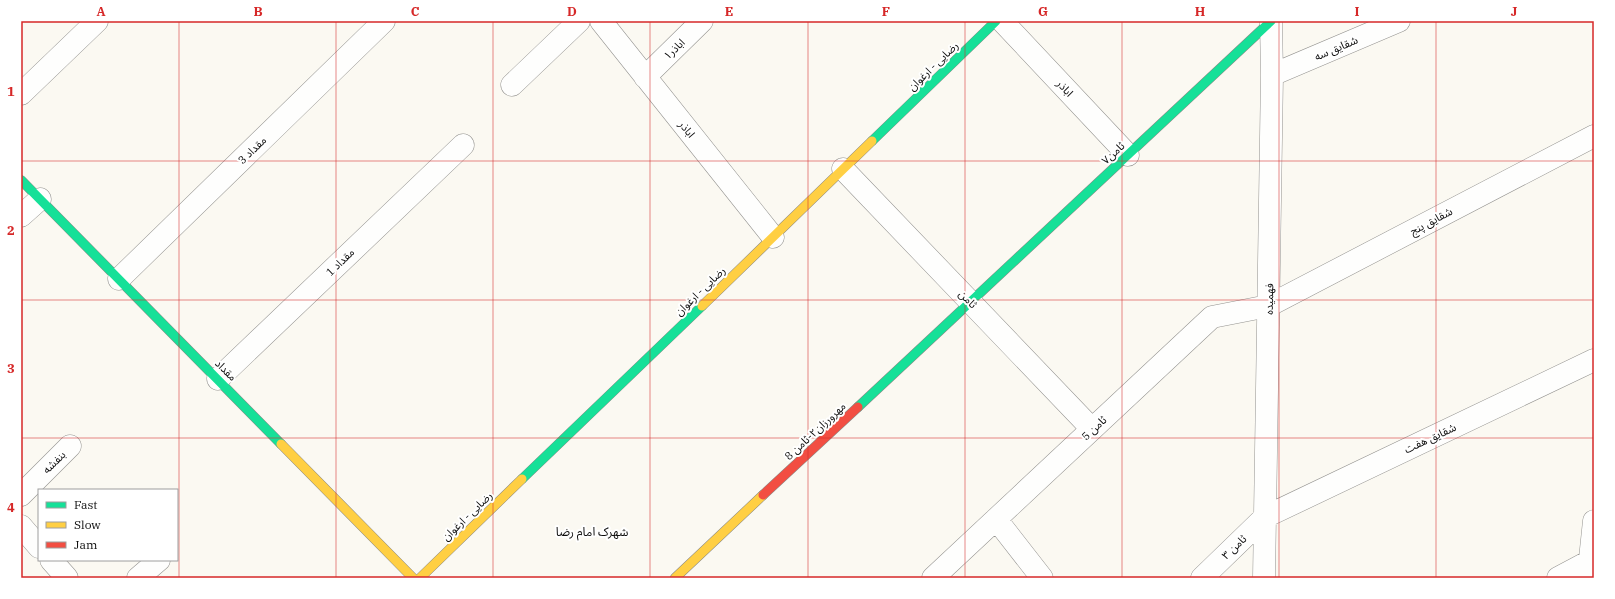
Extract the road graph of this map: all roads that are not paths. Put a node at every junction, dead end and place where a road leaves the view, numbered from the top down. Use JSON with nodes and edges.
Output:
{"nodes":[{"id":1,"x":97,"y":21,"type":"edge"},
{"id":2,"x":384,"y":21,"type":"edge"},
{"id":3,"x":579,"y":21,"type":"edge"},
{"id":4,"x":601,"y":21,"type":"edge"},
{"id":5,"x":702,"y":21,"type":"edge"},
{"id":6,"x":996,"y":21,"type":"edge"},
{"id":7,"x":1002,"y":21,"type":"edge"},
{"id":8,"x":1271,"y":21,"type":"edge"},
{"id":9,"x":1399,"y":21,"type":"edge"},
{"id":10,"x":1272,"y":75,"type":"junction"},
{"id":11,"x":645,"y":77,"type":"junction"},
{"id":12,"x":512,"y":85,"type":"dead end"},
{"id":13,"x":21,"y":94,"type":"edge"},
{"id":14,"x":1594,"y":136,"type":"edge"},
{"id":15,"x":463,"y":145,"type":"dead end"},
{"id":16,"x":1128,"y":155,"type":"junction"},
{"id":17,"x":843,"y":169,"type":"junction"},
{"id":18,"x":21,"y":180,"type":"edge"},
{"id":19,"x":40,"y":199,"type":"junction"},
{"id":20,"x":21,"y":216,"type":"edge"},
{"id":21,"x":773,"y":237,"type":"junction"},
{"id":22,"x":119,"y":279,"type":"junction"},
{"id":23,"x":970,"y":302,"type":"junction"},
{"id":24,"x":1268,"y":306,"type":"junction"},
{"id":25,"x":1594,"y":360,"type":"edge"},
{"id":26,"x":218,"y":379,"type":"junction"},
{"id":27,"x":1092,"y":429,"type":"junction"},
{"id":28,"x":70,"y":446,"type":"dead end"},
{"id":29,"x":21,"y":494,"type":"edge"},
{"id":30,"x":1265,"y":517,"type":"junction"},
{"id":31,"x":996,"y":519,"type":"junction"},
{"id":32,"x":1594,"y":521,"type":"edge"},
{"id":33,"x":21,"y":526,"type":"edge"},
{"id":34,"x":38,"y":546,"type":"edge"},
{"id":35,"x":52,"y":561,"type":"edge"},
{"id":36,"x":158,"y":561,"type":"edge"},
{"id":37,"x":1589,"y":570,"type":"edge"},
{"id":38,"x":67,"y":578,"type":"edge"},
{"id":39,"x":138,"y":578,"type":"edge"},
{"id":40,"x":413,"y":578,"type":"edge"},
{"id":41,"x":420,"y":578,"type":"edge"},
{"id":42,"x":675,"y":578,"type":"edge"},
{"id":43,"x":933,"y":578,"type":"edge"},
{"id":44,"x":1042,"y":578,"type":"edge"},
{"id":45,"x":1202,"y":578,"type":"edge"},
{"id":46,"x":1264,"y":578,"type":"edge"},
{"id":47,"x":1558,"y":578,"type":"edge"}],
"edges":[{"from":1,"to":13,"type":"street"},
{"from":2,"to":22,"type":"street","name":"مقداد 3"},
{"from":3,"to":12,"type":"street"},
{"from":4,"to":11,"type":"street","name":"اباذر"},
{"from":5,"to":11,"type":"street","name":"اباذر۱"},
{"from":6,"to":17,"type":"street","name":"رضایی - ارغوان"},
{"from":7,"to":16,"type":"street","name":"اباذر"},
{"from":8,"to":10,"type":"street","name":"فهمیده"},
{"from":8,"to":16,"type":"street","name":"ثامن۷"},
{"from":9,"to":10,"type":"street","name":"شقایق سه"},
{"from":10,"to":24,"type":"street","name":"فهمیده"},
{"from":11,"to":21,"type":"street","name":"اباذر"},
{"from":14,"to":24,"type":"street","name":"شقایق پنج"},
{"from":15,"to":26,"type":"street","name":"مقداد 1"},
{"from":16,"to":23,"type":"street","name":"ثامن۷"},
{"from":17,"to":21,"type":"street","name":"رضایی - ارغوان"},
{"from":17,"to":23,"type":"street","name":"ثامن"},
{"from":18,"to":19,"type":"street","name":"مقداد"},
{"from":19,"to":20,"type":"street"},
{"from":19,"to":22,"type":"street","name":"مقداد"},
{"from":21,"to":41,"type":"street","name":"رضایی - ارغوان"},
{"from":22,"to":26,"type":"street","name":"مقداد"},
{"from":23,"to":27,"type":"street","name":"ثامن"},
{"from":23,"to":42,"type":"street","name":"مهرورزان۲-ثامن 8"},
{"from":24,"to":27,"type":"street","name":"ثامن 5"},
{"from":24,"to":30,"type":"street","name":"فهمیده"},
{"from":25,"to":30,"type":"street","name":"شقایق هفت"},
{"from":26,"to":40,"type":"street","name":"مقداد"},
{"from":27,"to":31,"type":"street","name":"ثامن 5"},
{"from":28,"to":29,"type":"street","name":"بنفشه"},
{"from":30,"to":45,"type":"street","name":"ثامن ۳"},
{"from":30,"to":46,"type":"street","name":"فهمیده"},
{"from":31,"to":43,"type":"street","name":"ثامن 5"},
{"from":31,"to":44,"type":"street"},
{"from":32,"to":37,"type":"street"},
{"from":33,"to":34,"type":"street"},
{"from":35,"to":38,"type":"street"},
{"from":36,"to":39,"type":"street"},
{"from":37,"to":47,"type":"street"}]}
